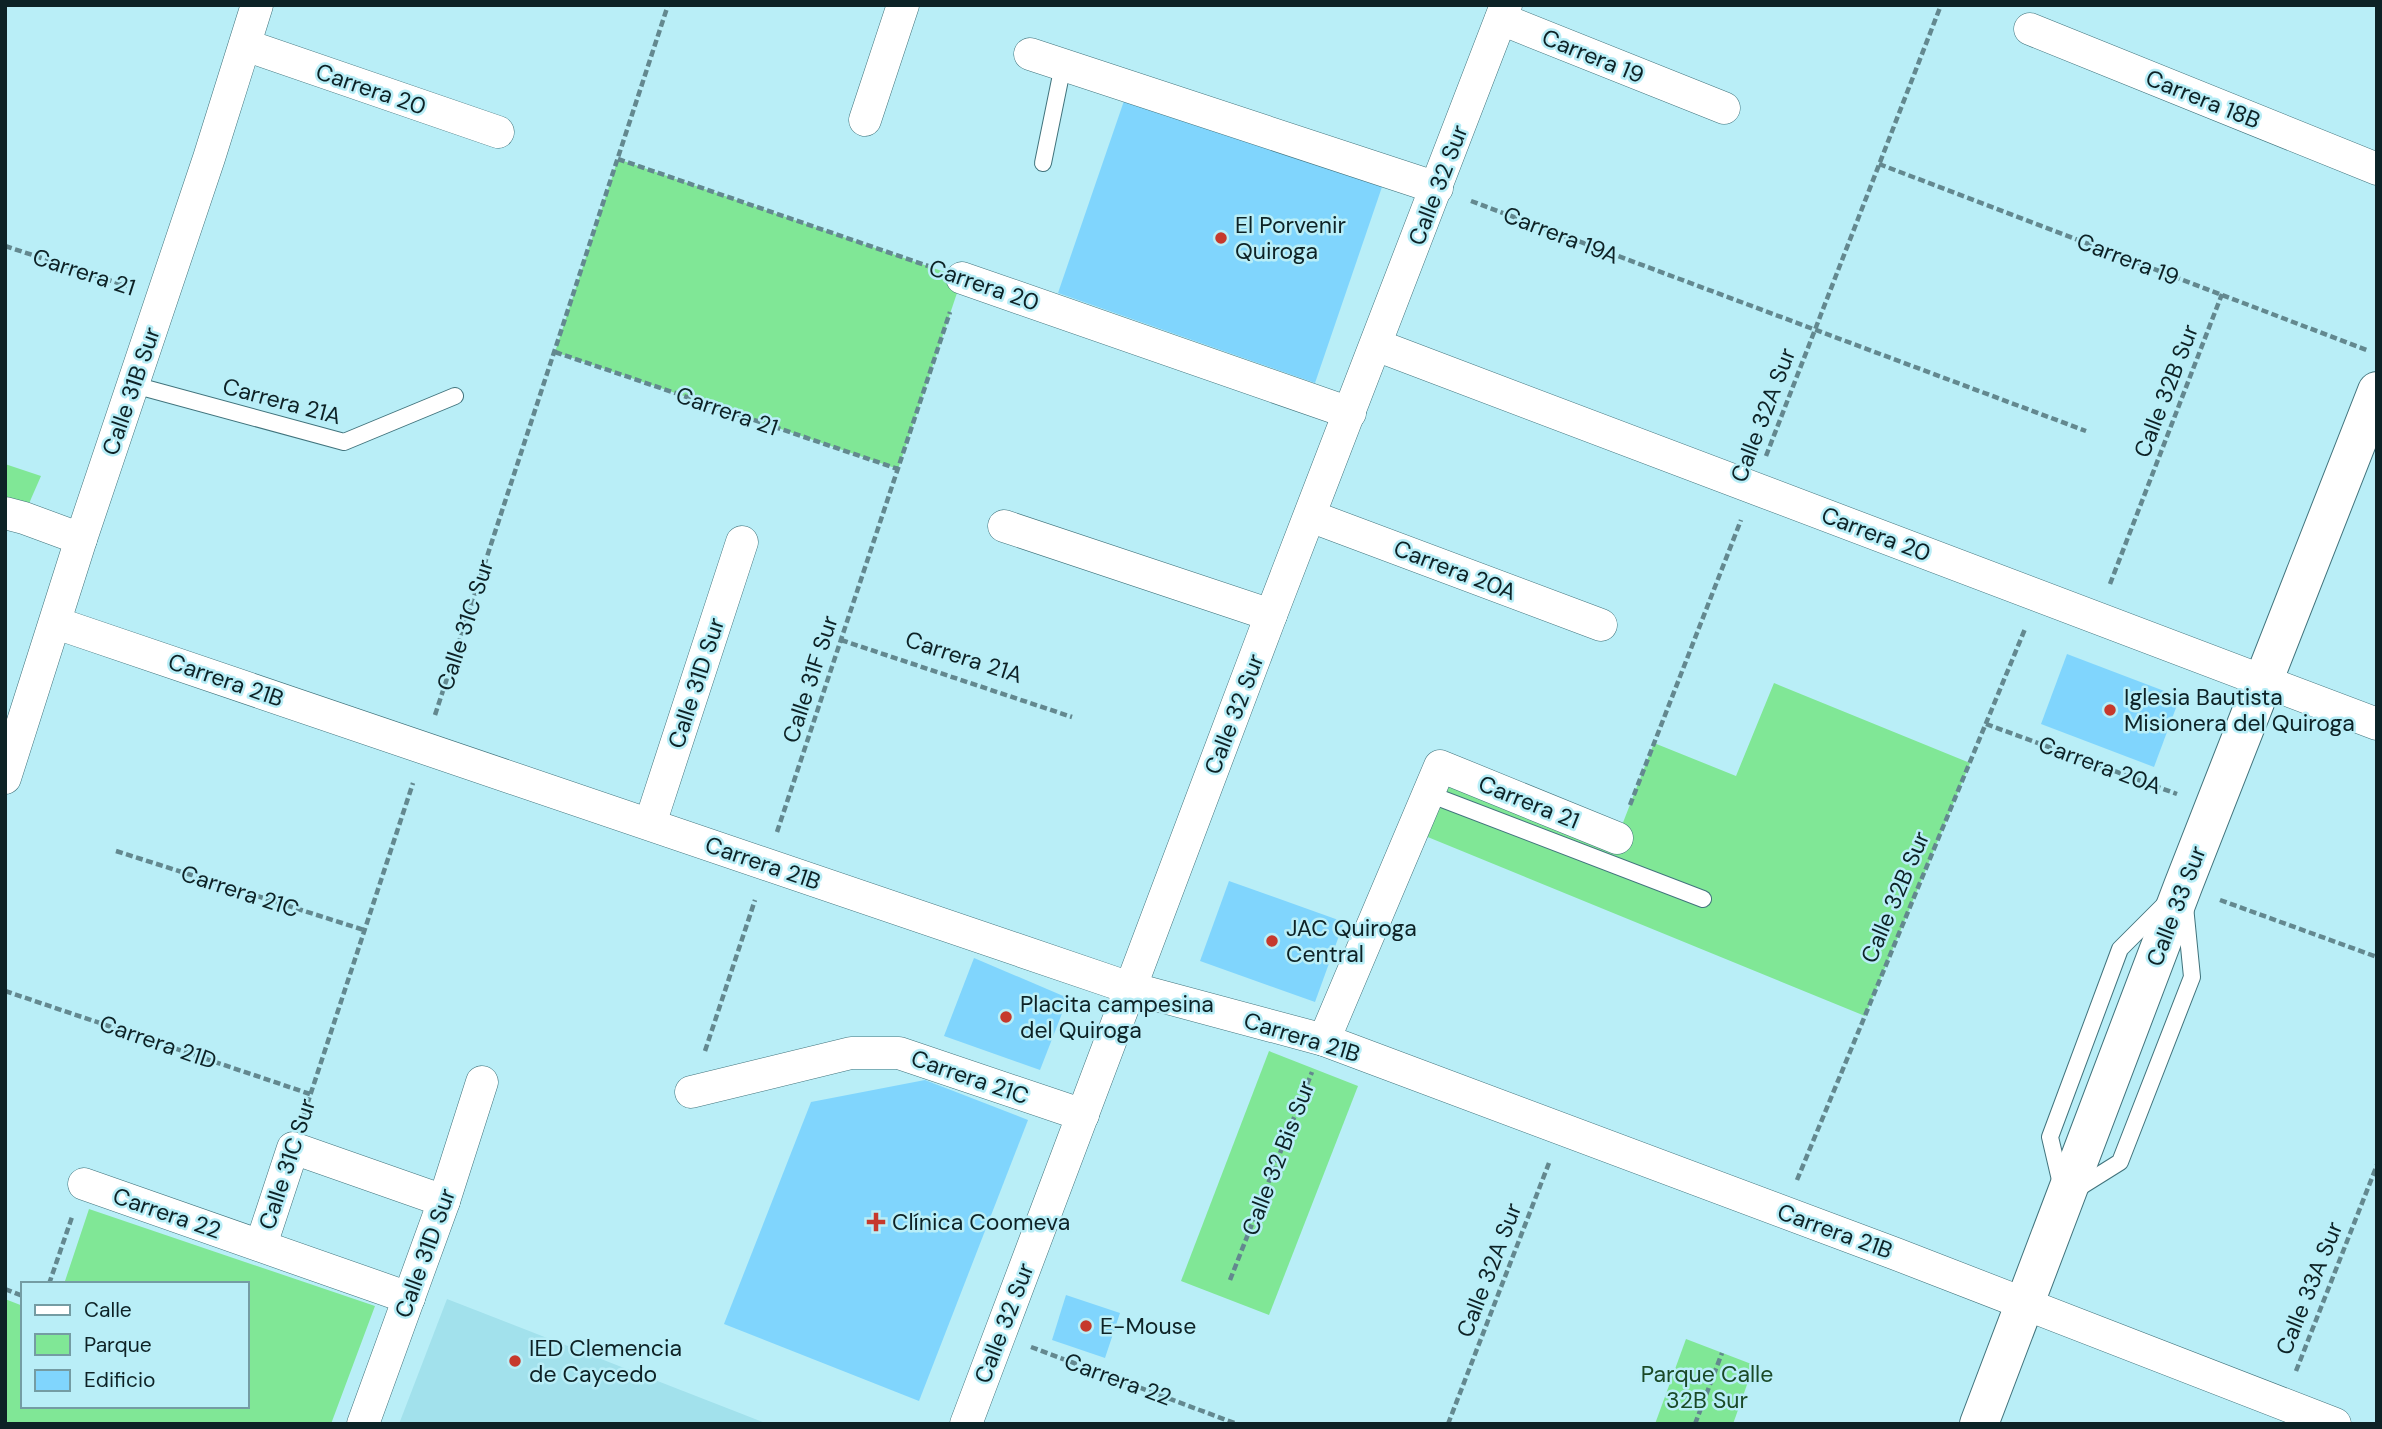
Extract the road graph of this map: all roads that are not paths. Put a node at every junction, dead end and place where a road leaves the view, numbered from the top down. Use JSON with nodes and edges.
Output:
{"nodes":[{"id":1,"x":903,"y":5,"type":"edge"},
{"id":2,"x":251,"y":7,"type":"edge"},
{"id":3,"x":1504,"y":12,"type":"edge"},
{"id":4,"x":2030,"y":29,"type":"dead end"},
{"id":5,"x":244,"y":45,"type":"junction"},
{"id":6,"x":1030,"y":54,"type":"dead end"},
{"id":7,"x":1063,"y":65,"type":"junction"},
{"id":8,"x":1724,"y":108,"type":"dead end"},
{"id":9,"x":865,"y":120,"type":"dead end"},
{"id":10,"x":498,"y":132,"type":"dead end"},
{"id":11,"x":1042,"y":163,"type":"dead end"},
{"id":12,"x":2377,"y":169,"type":"edge"},
{"id":13,"x":1437,"y":188,"type":"junction"},
{"id":14,"x":962,"y":278,"type":"road end"},
{"id":15,"x":1376,"y":345,"type":"junction"},
{"id":16,"x":134,"y":385,"type":"junction"},
{"id":17,"x":2377,"y":391,"type":"edge"},
{"id":18,"x":455,"y":396,"type":"dead end"},
{"id":19,"x":1350,"y":412,"type":"junction"},
{"id":20,"x":5,"y":513,"type":"edge"},
{"id":21,"x":1310,"y":516,"type":"junction"},
{"id":22,"x":1004,"y":526,"type":"dead end"},
{"id":23,"x":81,"y":539,"type":"junction"},
{"id":24,"x":742,"y":542,"type":"dead end"},
{"id":25,"x":1271,"y":615,"type":"junction"},
{"id":26,"x":56,"y":623,"type":"junction"},
{"id":27,"x":1601,"y":625,"type":"dead end"},
{"id":28,"x":2264,"y":681,"type":"junction"},
{"id":29,"x":2377,"y":724,"type":"edge"},
{"id":30,"x":5,"y":778,"type":"edge"},
{"id":31,"x":1434,"y":780,"type":"junction"},
{"id":32,"x":650,"y":824,"type":"junction"},
{"id":33,"x":1617,"y":838,"type":"road end"},
{"id":34,"x":1703,"y":899,"type":"dead end"},
{"id":35,"x":1130,"y":988,"type":"junction"},
{"id":36,"x":1324,"y":1040,"type":"junction"},
{"id":37,"x":482,"y":1082,"type":"dead end"},
{"id":38,"x":691,"y":1091,"type":"road end"},
{"id":39,"x":1083,"y":1115,"type":"junction"},
{"id":40,"x":84,"y":1184,"type":"road end"},
{"id":41,"x":444,"y":1201,"type":"junction"},
{"id":42,"x":261,"y":1245,"type":"junction"},
{"id":43,"x":409,"y":1298,"type":"junction"},
{"id":44,"x":2024,"y":1304,"type":"junction"},
{"id":45,"x":363,"y":1424,"type":"edge"},
{"id":46,"x":966,"y":1424,"type":"edge"},
{"id":47,"x":1979,"y":1424,"type":"edge"},
{"id":48,"x":2335,"y":1424,"type":"edge"}],
"edges":[{"from":1,"to":9,"type":"street"},
{"from":2,"to":5,"type":"street","name":"Calle 31B Sur"},
{"from":3,"to":8,"type":"street","name":"Carrera 19"},
{"from":3,"to":13,"type":"street","name":"Calle 32 Sur"},
{"from":4,"to":12,"type":"street","name":"Carrera 18B"},
{"from":5,"to":10,"type":"street","name":"Carrera 20"},
{"from":5,"to":16,"type":"street","name":"Calle 31B Sur"},
{"from":6,"to":7,"type":"street"},
{"from":7,"to":11,"type":"lane"},
{"from":7,"to":13,"type":"street"},
{"from":13,"to":15,"type":"street","name":"Calle 32 Sur"},
{"from":14,"to":19,"type":"street","name":"Carrera 20"},
{"from":15,"to":19,"type":"street","name":"Calle 32 Sur"},
{"from":15,"to":28,"type":"street","name":"Carrera 20"},
{"from":16,"to":18,"type":"lane","name":"Carrera 21A"},
{"from":16,"to":23,"type":"street","name":"Calle 31B Sur"},
{"from":17,"to":28,"type":"street","name":"Calle 33 Sur"},
{"from":19,"to":21,"type":"street","name":"Calle 32 Sur"},
{"from":20,"to":23,"type":"street"},
{"from":21,"to":25,"type":"street","name":"Calle 32 Sur"},
{"from":21,"to":27,"type":"street","name":"Carrera 20A"},
{"from":22,"to":25,"type":"street"},
{"from":23,"to":26,"type":"street","name":"Calle 31B Sur"},
{"from":24,"to":32,"type":"street","name":"Calle 31D Sur"},
{"from":25,"to":35,"type":"street","name":"Calle 32 Sur"},
{"from":26,"to":30,"type":"street","name":"Calle 31B Sur"},
{"from":26,"to":32,"type":"street","name":"Carrera 21B"},
{"from":28,"to":29,"type":"street","name":"Carrera 20"},
{"from":28,"to":44,"type":"street","name":"Calle 33 Sur"},
{"from":31,"to":33,"type":"street","name":"Carrera 21"},
{"from":31,"to":34,"type":"lane"},
{"from":31,"to":36,"type":"street"},
{"from":32,"to":35,"type":"street","name":"Carrera 21B"},
{"from":35,"to":36,"type":"street","name":"Carrera 21B"},
{"from":35,"to":39,"type":"street","name":"Calle 32 Sur"},
{"from":36,"to":44,"type":"street","name":"Carrera 21B"},
{"from":37,"to":41,"type":"street","name":"Calle 31D Sur"},
{"from":38,"to":39,"type":"street","name":"Carrera 21C"},
{"from":39,"to":46,"type":"street","name":"Calle 32 Sur"},
{"from":40,"to":42,"type":"street","name":"Carrera 22"},
{"from":41,"to":42,"type":"street","name":"Calle 31C Sur"},
{"from":41,"to":43,"type":"street","name":"Calle 31D Sur"},
{"from":42,"to":43,"type":"street","name":"Carrera 22"},
{"from":43,"to":45,"type":"street","name":"Calle 31D Sur"},
{"from":44,"to":47,"type":"street","name":"Calle 33 Sur"},
{"from":44,"to":48,"type":"street","name":"Carrera 21B"}]}
